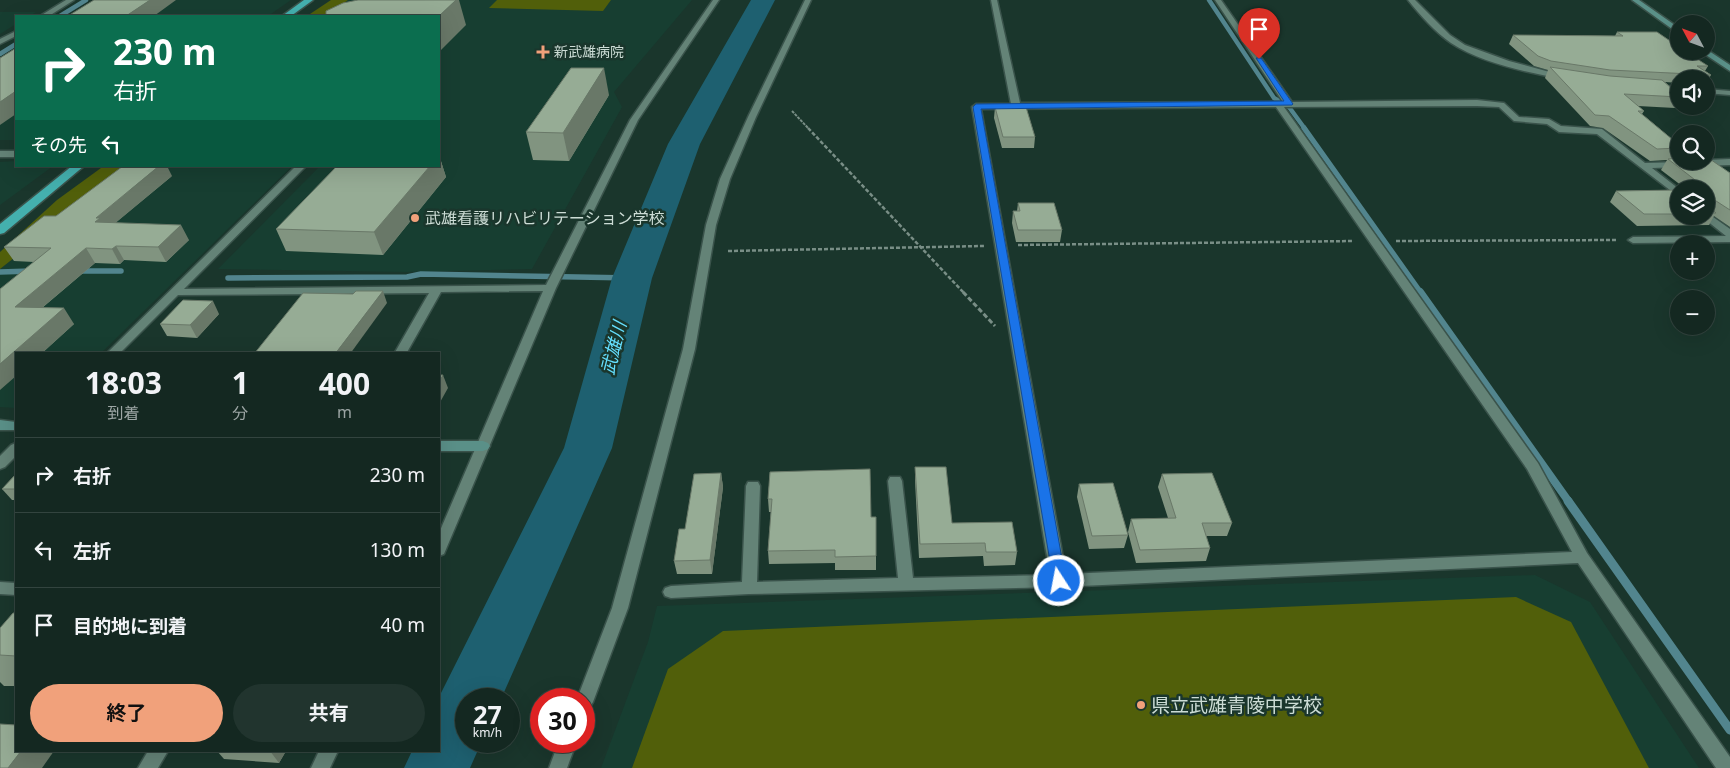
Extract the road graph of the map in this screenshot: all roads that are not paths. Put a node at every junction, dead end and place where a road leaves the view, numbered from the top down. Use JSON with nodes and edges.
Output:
{"nodes":[{"id":1,"x":71,"y":0,"type":"edge"},
{"id":2,"x":309,"y":0,"type":"edge"},
{"id":3,"x":716,"y":0,"type":"edge"},
{"id":4,"x":808,"y":0,"type":"edge"},
{"id":5,"x":994,"y":0,"type":"edge"},
{"id":6,"x":1218,"y":0,"type":"edge"},
{"id":7,"x":1412,"y":0,"type":"edge"},
{"id":8,"x":1635,"y":0,"type":"edge"},
{"id":9,"x":46,"y":15,"type":"edge"},
{"id":10,"x":287,"y":15,"type":"edge"},
{"id":11,"x":1670,"y":25,"type":"edge"},
{"id":12,"x":15,"y":34,"type":"edge"},
{"id":13,"x":0,"y":42,"type":"edge"},
{"id":14,"x":1715,"y":58,"type":"edge"},
{"id":15,"x":1730,"y":69,"type":"edge"},
{"id":16,"x":1571,"y":78,"type":"edge"},
{"id":17,"x":1642,"y":86,"type":"edge"},
{"id":18,"x":1670,"y":88,"type":"edge"},
{"id":19,"x":1715,"y":92,"type":"edge"},
{"id":20,"x":1730,"y":93,"type":"edge"},
{"id":21,"x":1283,"y":104,"type":"junction"},
{"id":22,"x":1016,"y":106,"type":"junction"},
{"id":23,"x":0,"y":154,"type":"edge"},
{"id":24,"x":15,"y":154,"type":"edge"},
{"id":25,"x":1730,"y":162,"type":"edge"},
{"id":26,"x":1643,"y":166,"type":"junction"},
{"id":27,"x":78,"y":167,"type":"edge"},
{"id":28,"x":301,"y":167,"type":"edge"},
{"id":29,"x":1670,"y":187,"type":"edge"},
{"id":30,"x":1715,"y":222,"type":"edge"},
{"id":31,"x":0,"y":230,"type":"edge"},
{"id":32,"x":1730,"y":234,"type":"edge"},
{"id":33,"x":1730,"y":239,"type":"edge"},
{"id":34,"x":1633,"y":240,"type":"road end"},
{"id":35,"x":550,"y":288,"type":"junction"},
{"id":36,"x":436,"y":289,"type":"junction"},
{"id":37,"x":176,"y":292,"type":"junction"},
{"id":38,"x":114,"y":352,"type":"edge"},
{"id":39,"x":401,"y":352,"type":"edge"},
{"id":40,"x":0,"y":426,"type":"edge"},
{"id":41,"x":15,"y":426,"type":"edge"},
{"id":42,"x":440,"y":446,"type":"edge"},
{"id":43,"x":483,"y":446,"type":"junction"},
{"id":44,"x":15,"y":449,"type":"edge"},
{"id":45,"x":0,"y":464,"type":"edge"},
{"id":46,"x":896,"y":482,"type":"dead end"},
{"id":47,"x":753,"y":486,"type":"dead end"},
{"id":48,"x":440,"y":548,"type":"edge"},
{"id":49,"x":1582,"y":557,"type":"junction"},
{"id":50,"x":1059,"y":581,"type":"junction"},
{"id":51,"x":906,"y":584,"type":"junction"},
{"id":52,"x":0,"y":588,"type":"edge"},
{"id":53,"x":749,"y":588,"type":"junction"},
{"id":54,"x":15,"y":589,"type":"edge"},
{"id":55,"x":671,"y":592,"type":"dead end"},
{"id":56,"x":589,"y":688,"type":"edge"},
{"id":57,"x":158,"y":752,"type":"edge"},
{"id":58,"x":328,"y":752,"type":"edge"},
{"id":59,"x":564,"y":753,"type":"edge"},
{"id":60,"x":147,"y":768,"type":"edge"},
{"id":61,"x":320,"y":768,"type":"edge"},
{"id":62,"x":558,"y":768,"type":"edge"},
{"id":63,"x":1727,"y":768,"type":"edge"}],
"edges":[{"from":1,"to":9,"type":"street"},
{"from":2,"to":10,"type":"highway"},
{"from":3,"to":35,"type":"street"},
{"from":4,"to":56,"type":"street"},
{"from":5,"to":22,"type":"street"},
{"from":6,"to":21,"type":"street"},
{"from":7,"to":16,"type":"street"},
{"from":8,"to":11,"type":"street"},
{"from":12,"to":13,"type":"street"},
{"from":14,"to":15,"type":"street"},
{"from":17,"to":18,"type":"street"},
{"from":19,"to":20,"type":"street"},
{"from":21,"to":22,"type":"street"},
{"from":21,"to":26,"type":"street"},
{"from":21,"to":49,"type":"street"},
{"from":22,"to":50,"type":"street"},
{"from":23,"to":24,"type":"street"},
{"from":25,"to":26,"type":"street"},
{"from":26,"to":29,"type":"street"},
{"from":27,"to":31,"type":"highway"},
{"from":28,"to":37,"type":"street"},
{"from":30,"to":32,"type":"street"},
{"from":33,"to":34,"type":"street"},
{"from":35,"to":36,"type":"street"},
{"from":35,"to":43,"type":"street"},
{"from":36,"to":37,"type":"street"},
{"from":36,"to":39,"type":"street"},
{"from":37,"to":38,"type":"street"},
{"from":40,"to":41,"type":"street"},
{"from":42,"to":43,"type":"street"},
{"from":43,"to":48,"type":"street"},
{"from":44,"to":45,"type":"street"},
{"from":46,"to":51,"type":"street"},
{"from":47,"to":53,"type":"street"},
{"from":49,"to":50,"type":"street"},
{"from":49,"to":63,"type":"street"},
{"from":50,"to":51,"type":"street"},
{"from":51,"to":53,"type":"street"},
{"from":52,"to":54,"type":"street"},
{"from":53,"to":55,"type":"street"},
{"from":57,"to":60,"type":"street"},
{"from":58,"to":61,"type":"street"},
{"from":59,"to":62,"type":"street"}]}
